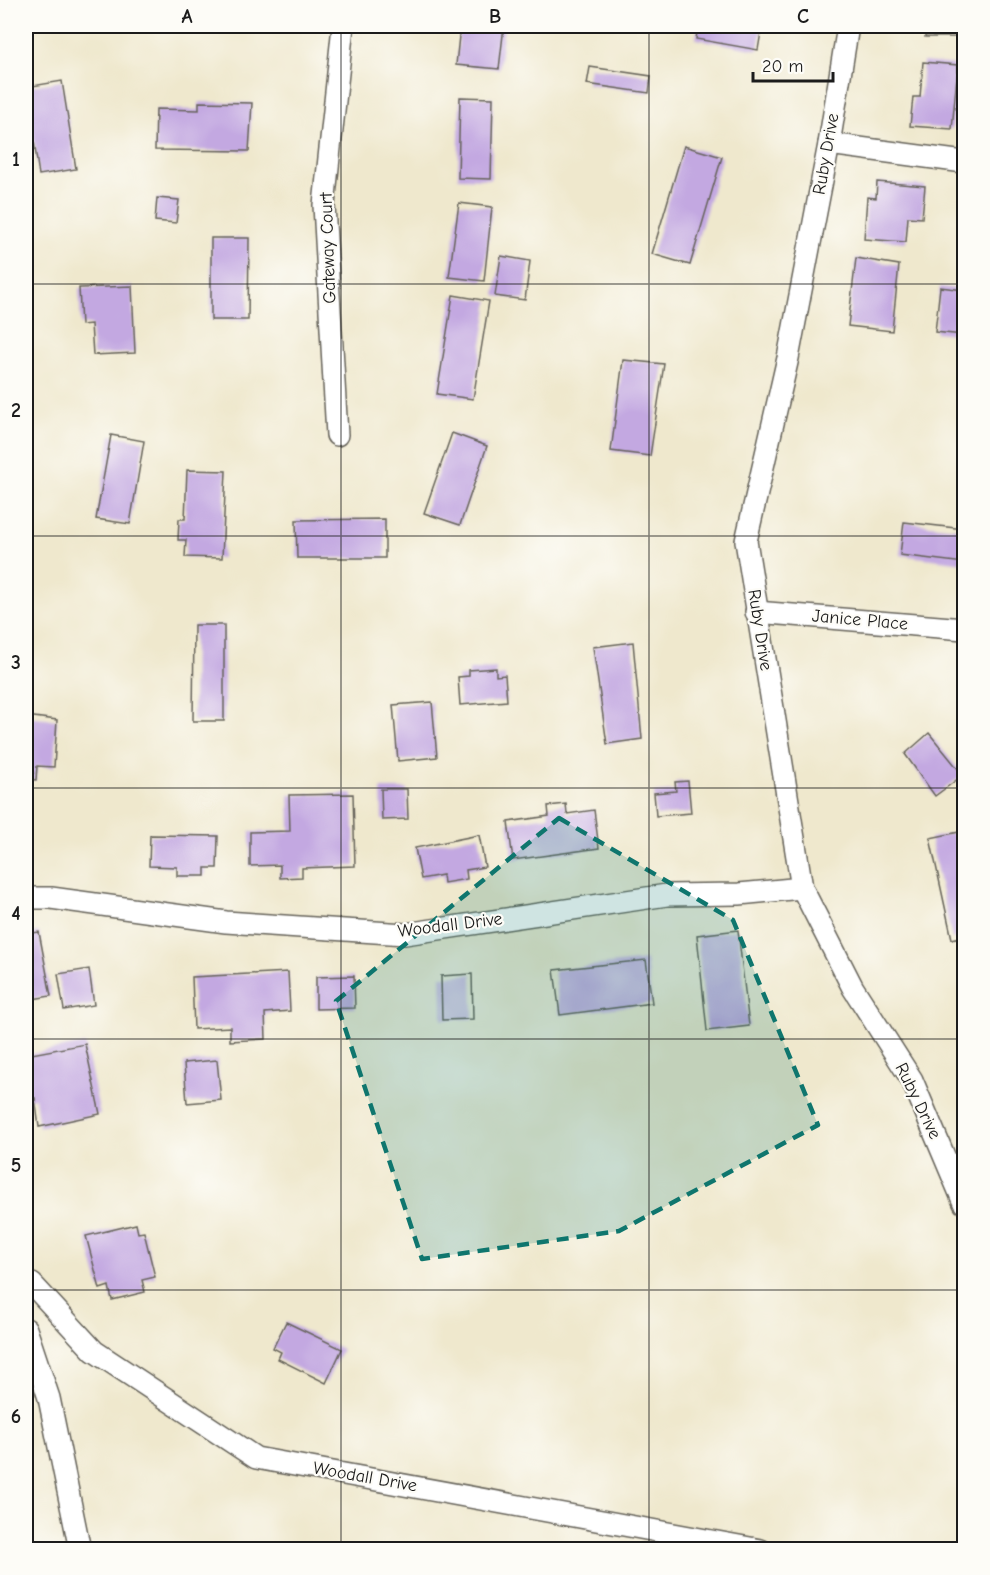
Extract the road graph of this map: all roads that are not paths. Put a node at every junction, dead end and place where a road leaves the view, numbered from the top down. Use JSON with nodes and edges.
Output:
{"nodes":[{"id":1,"x":343,"y":26,"type":"edge"},
{"id":2,"x":848,"y":26,"type":"edge"},
{"id":3,"x":829,"y":144,"type":"junction"},
{"id":4,"x":964,"y":162,"type":"edge"},
{"id":5,"x":337,"y":435,"type":"dead end"},
{"id":6,"x":756,"y":612,"type":"junction"},
{"id":7,"x":964,"y":629,"type":"edge"},
{"id":8,"x":802,"y":888,"type":"junction"},
{"id":9,"x":26,"y":898,"type":"edge"},
{"id":10,"x":964,"y":1203,"type":"edge"},
{"id":11,"x":26,"y":1284,"type":"edge"},
{"id":12,"x":26,"y":1329,"type":"edge"},
{"id":13,"x":80,"y":1550,"type":"edge"},
{"id":14,"x":761,"y":1550,"type":"edge"}],
"edges":[{"from":1,"to":5,"type":"street","name":"Gateway Court"},
{"from":2,"to":3,"type":"street","name":"Ruby Drive"},
{"from":3,"to":4,"type":"street"},
{"from":3,"to":6,"type":"street","name":"Ruby Drive"},
{"from":6,"to":7,"type":"street","name":"Janice Place"},
{"from":6,"to":8,"type":"street","name":"Ruby Drive"},
{"from":8,"to":9,"type":"street","name":"Woodall Drive"},
{"from":8,"to":10,"type":"street","name":"Ruby Drive"},
{"from":11,"to":14,"type":"street","name":"Woodall Drive"},
{"from":12,"to":13,"type":"street"}]}
